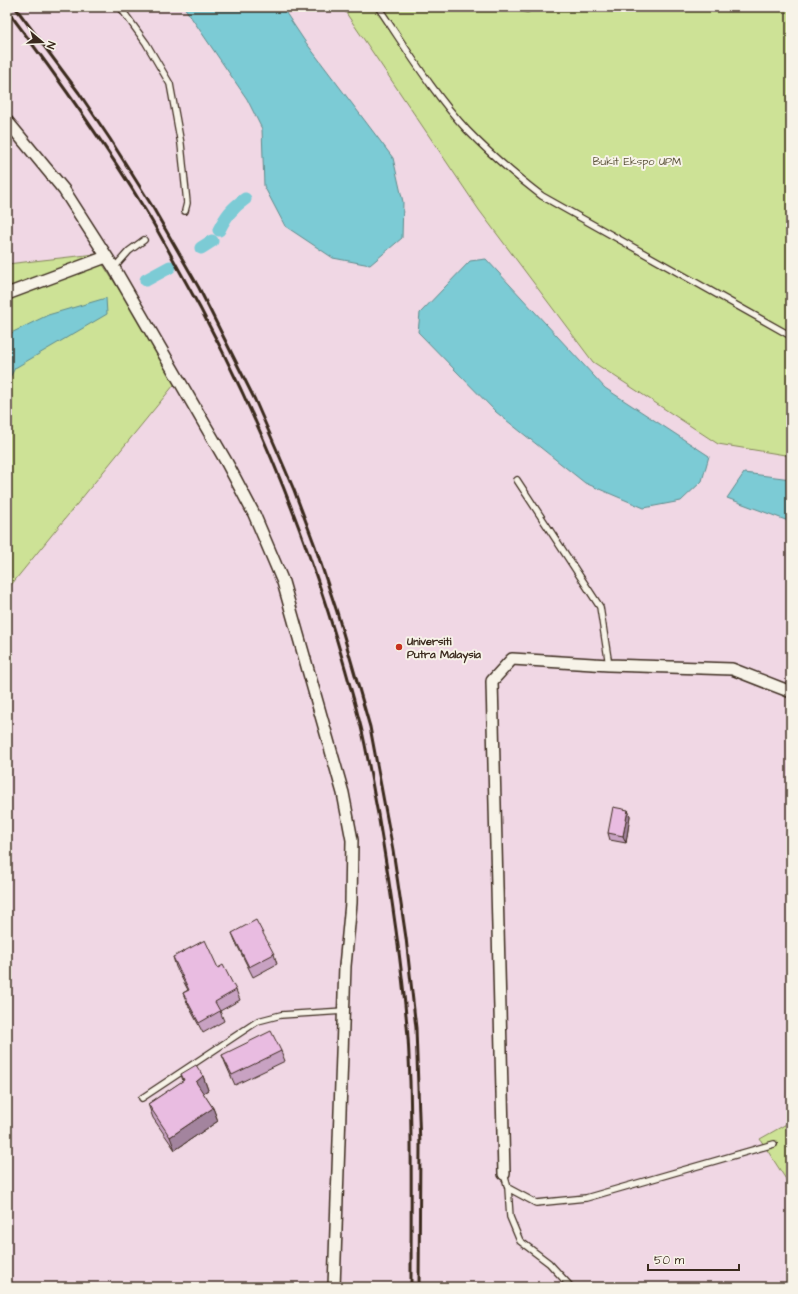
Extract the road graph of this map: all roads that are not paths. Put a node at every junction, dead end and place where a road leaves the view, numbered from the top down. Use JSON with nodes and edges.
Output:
{"nodes":[{"id":1,"x":120,"y":7,"type":"edge"},
{"id":2,"x":378,"y":7,"type":"edge"},
{"id":3,"x":7,"y":121,"type":"edge"},
{"id":4,"x":185,"y":211,"type":"dead end"},
{"id":5,"x":144,"y":240,"type":"dead end"},
{"id":6,"x":106,"y":257,"type":"junction"},
{"id":7,"x":114,"y":268,"type":"junction"},
{"id":8,"x":7,"y":294,"type":"edge"},
{"id":9,"x":791,"y":336,"type":"edge"},
{"id":10,"x":517,"y":480,"type":"dead end"},
{"id":11,"x":609,"y":665,"type":"junction"},
{"id":12,"x":791,"y":692,"type":"edge"},
{"id":13,"x":344,"y":1011,"type":"junction"},
{"id":14,"x":142,"y":1098,"type":"dead end"},
{"id":15,"x":774,"y":1144,"type":"dead end"},
{"id":16,"x":504,"y":1174,"type":"joint"},
{"id":17,"x":508,"y":1188,"type":"junction"},
{"id":18,"x":334,"y":1287,"type":"edge"},
{"id":19,"x":570,"y":1287,"type":"edge"}],
"edges":[{"from":1,"to":4,"type":"lane"},
{"from":2,"to":9,"type":"lane"},
{"from":3,"to":6,"type":"street"},
{"from":5,"to":7,"type":"lane"},
{"from":6,"to":7,"type":"street"},
{"from":6,"to":8,"type":"street"},
{"from":7,"to":13,"type":"street"},
{"from":10,"to":11,"type":"lane"},
{"from":11,"to":12,"type":"street"},
{"from":11,"to":16,"type":"street"},
{"from":13,"to":14,"type":"lane"},
{"from":13,"to":18,"type":"street"},
{"from":15,"to":17,"type":"lane"},
{"from":16,"to":17,"type":"lane"},
{"from":17,"to":19,"type":"lane"}]}
